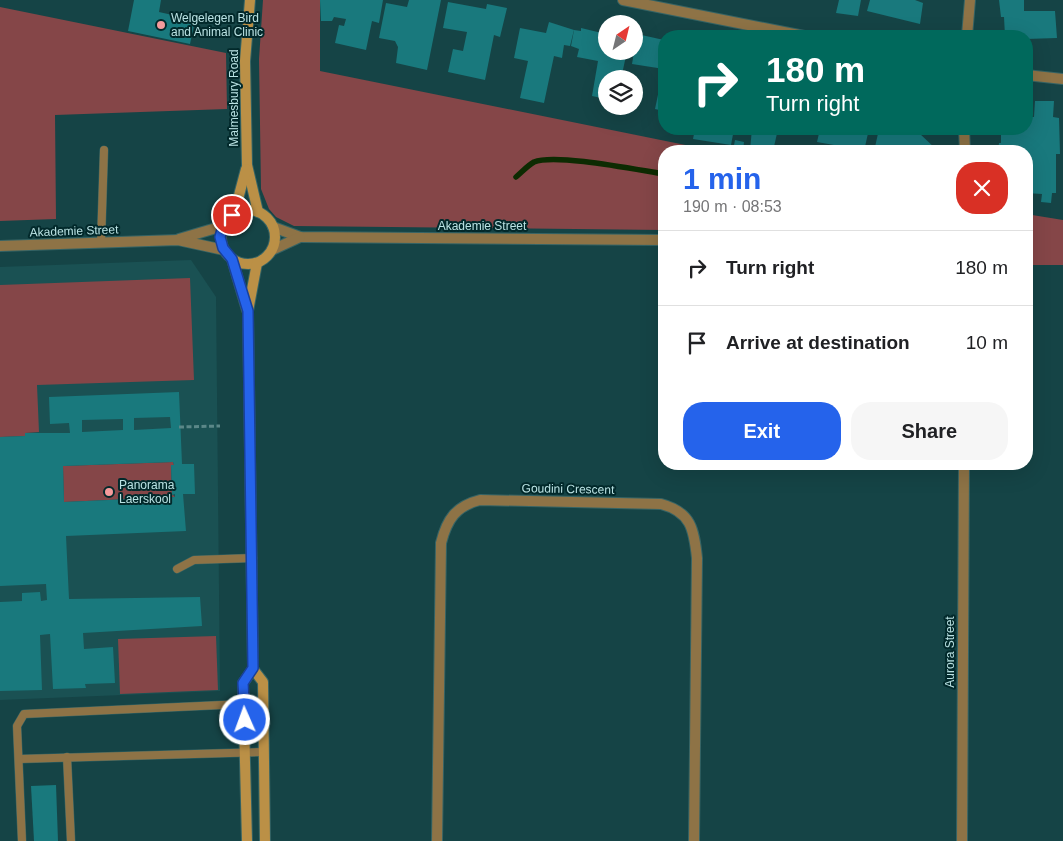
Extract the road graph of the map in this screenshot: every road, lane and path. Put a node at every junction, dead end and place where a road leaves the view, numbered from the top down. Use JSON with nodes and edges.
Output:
{"nodes":[{"id":1,"x":250,"y":0,"type":"edge"},
{"id":2,"x":623,"y":0,"type":"edge"},
{"id":3,"x":970,"y":0,"type":"edge"},
{"id":4,"x":774,"y":30,"type":"edge"},
{"id":5,"x":968,"y":30,"type":"edge"},
{"id":6,"x":1033,"y":76,"type":"edge"},
{"id":7,"x":1063,"y":79,"type":"edge"},
{"id":8,"x":104,"y":150,"type":"dead end"},
{"id":9,"x":247,"y":165,"type":"junction"},
{"id":10,"x":258,"y":212,"type":"junction"},
{"id":11,"x":234,"y":214,"type":"junction"},
{"id":12,"x":223,"y":226,"type":"junction"},
{"id":13,"x":273,"y":227,"type":"junction"},
{"id":14,"x":300,"y":237,"type":"junction"},
{"id":15,"x":178,"y":240,"type":"junction"},
{"id":16,"x":658,"y":240,"type":"edge"},
{"id":17,"x":101,"y":242,"type":"junction"},
{"id":18,"x":0,"y":246,"type":"edge"},
{"id":19,"x":224,"y":250,"type":"junction"},
{"id":20,"x":272,"y":250,"type":"junction"},
{"id":21,"x":232,"y":259,"type":"junction"},
{"id":22,"x":257,"y":262,"type":"junction"},
{"id":23,"x":248,"y":311,"type":"junction"},
{"id":24,"x":220,"y":426,"type":"dead end"},
{"id":25,"x":179,"y":427,"type":"dead end"},
{"id":26,"x":964,"y":470,"type":"edge"},
{"id":27,"x":253,"y":558,"type":"junction"},
{"id":28,"x":177,"y":569,"type":"dead end"},
{"id":29,"x":253,"y":668,"type":"junction"},
{"id":30,"x":262,"y":702,"type":"junction"},
{"id":31,"x":244,"y":704,"type":"junction"},
{"id":32,"x":247,"y":752,"type":"junction"},
{"id":33,"x":262,"y":752,"type":"junction"},
{"id":34,"x":67,"y":758,"type":"junction"},
{"id":35,"x":19,"y":759,"type":"junction"},
{"id":36,"x":22,"y":841,"type":"edge"},
{"id":37,"x":71,"y":841,"type":"edge"},
{"id":38,"x":247,"y":841,"type":"edge"},
{"id":39,"x":265,"y":841,"type":"edge"},
{"id":40,"x":437,"y":841,"type":"edge"},
{"id":41,"x":694,"y":841,"type":"edge"},
{"id":42,"x":962,"y":841,"type":"edge"}],
"edges":[{"from":1,"to":9,"type":"street","name":"Malmesbury Road"},
{"from":2,"to":4,"type":"street"},
{"from":3,"to":5,"type":"street"},
{"from":6,"to":7,"type":"street"},
{"from":8,"to":17,"type":"lane"},
{"from":9,"to":10,"type":"street","name":"Malmesbury Road"},
{"from":9,"to":11,"type":"street","name":"Malmesbury Road"},
{"from":10,"to":11,"type":"street"},
{"from":10,"to":13,"type":"street"},
{"from":11,"to":12,"type":"street"},
{"from":12,"to":15,"type":"street","name":"Akademie Street"},
{"from":12,"to":19,"type":"street"},
{"from":13,"to":14,"type":"street","name":"Akademie Street"},
{"from":13,"to":20,"type":"street"},
{"from":14,"to":16,"type":"street","name":"Akademie Street"},
{"from":14,"to":20,"type":"street","name":"Akademie Street"},
{"from":15,"to":17,"type":"street","name":"Akademie Street"},
{"from":15,"to":19,"type":"street","name":"Akademie Street"},
{"from":17,"to":18,"type":"street","name":"Akademie Street"},
{"from":19,"to":21,"type":"street"},
{"from":20,"to":22,"type":"street"},
{"from":21,"to":22,"type":"street"},
{"from":21,"to":23,"type":"street"},
{"from":22,"to":23,"type":"street"},
{"from":23,"to":27,"type":"street"},
{"from":24,"to":25,"type":"path"},
{"from":26,"to":42,"type":"street","name":"Aurora Street"},
{"from":27,"to":28,"type":"lane"},
{"from":27,"to":29,"type":"street"},
{"from":29,"to":30,"type":"street"},
{"from":29,"to":31,"type":"street"},
{"from":30,"to":31,"type":"lane"},
{"from":30,"to":33,"type":"street"},
{"from":31,"to":32,"type":"street"},
{"from":31,"to":35,"type":"lane"},
{"from":32,"to":33,"type":"lane"},
{"from":32,"to":34,"type":"lane"},
{"from":32,"to":38,"type":"street"},
{"from":33,"to":39,"type":"street"},
{"from":34,"to":35,"type":"lane"},
{"from":34,"to":37,"type":"lane"},
{"from":35,"to":36,"type":"lane"},
{"from":40,"to":41,"type":"street","name":"Goudini Crescent"}]}
